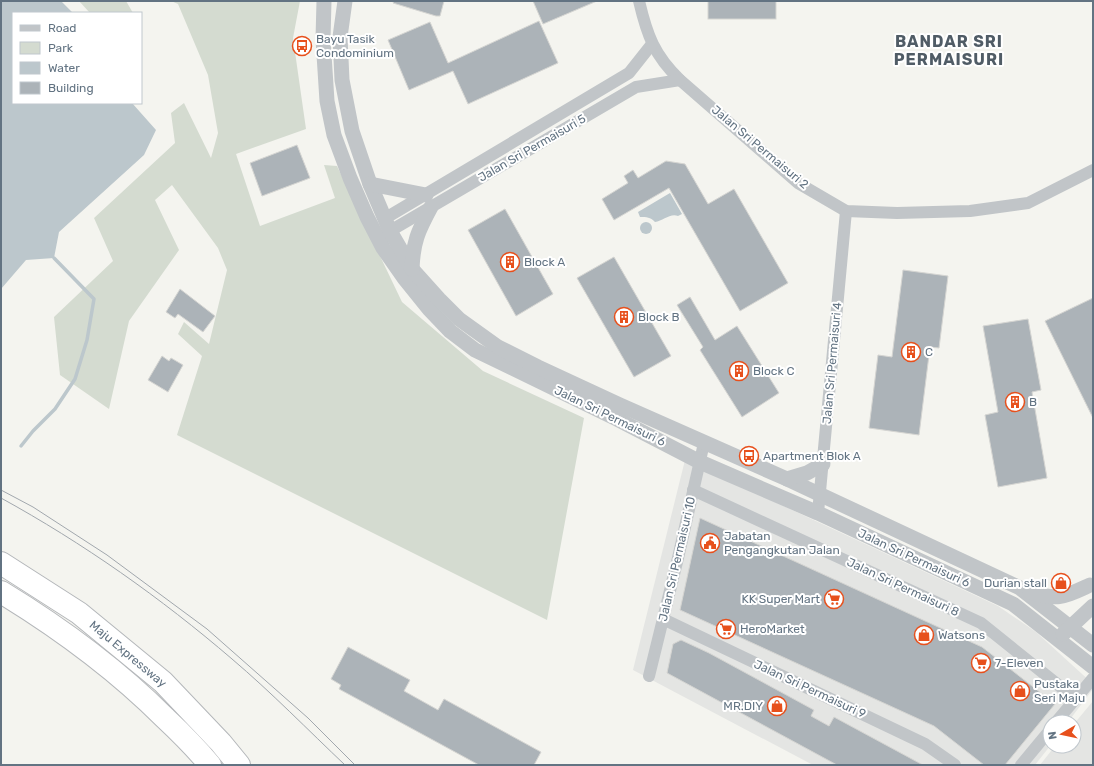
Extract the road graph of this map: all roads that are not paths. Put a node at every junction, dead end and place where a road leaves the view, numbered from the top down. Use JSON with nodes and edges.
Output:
{"nodes":[{"id":1,"x":324,"y":1,"type":"edge"},
{"id":2,"x":345,"y":1,"type":"edge"},
{"id":3,"x":639,"y":1,"type":"edge"},
{"id":4,"x":652,"y":44,"type":"junction"},
{"id":5,"x":680,"y":80,"type":"junction"},
{"id":6,"x":1093,"y":170,"type":"edge"},
{"id":7,"x":370,"y":184,"type":"junction"},
{"id":8,"x":428,"y":201,"type":"junction"},
{"id":9,"x":846,"y":211,"type":"junction"},
{"id":10,"x":367,"y":217,"type":"junction"},
{"id":11,"x":385,"y":226,"type":"junction"},
{"id":12,"x":383,"y":248,"type":"junction"},
{"id":13,"x":412,"y":269,"type":"junction"},
{"id":14,"x":704,"y":442,"type":"junction"},
{"id":15,"x":700,"y":462,"type":"junction"},
{"id":16,"x":823,"y":464,"type":"junction"},
{"id":17,"x":787,"y":479,"type":"junction"},
{"id":18,"x":693,"y":490,"type":"junction"},
{"id":19,"x":819,"y":495,"type":"junction"},
{"id":20,"x":818,"y":514,"type":"junction"},
{"id":21,"x":1,"y":563,"type":"edge"},
{"id":22,"x":1092,"y":584,"type":"edge"},
{"id":23,"x":1020,"y":588,"type":"junction"},
{"id":24,"x":1,"y":592,"type":"edge"},
{"id":25,"x":1093,"y":606,"type":"edge"},
{"id":26,"x":1057,"y":617,"type":"junction"},
{"id":27,"x":663,"y":619,"type":"junction"},
{"id":28,"x":1070,"y":627,"type":"junction"},
{"id":29,"x":1044,"y":628,"type":"junction"},
{"id":30,"x":1059,"y":640,"type":"junction"},
{"id":31,"x":1093,"y":645,"type":"edge"},
{"id":32,"x":1093,"y":667,"type":"edge"},
{"id":33,"x":649,"y":676,"type":"dead end"},
{"id":34,"x":1093,"y":678,"type":"edge"},
{"id":35,"x":1076,"y":698,"type":"junction"},
{"id":36,"x":1063,"y":714,"type":"edge"},
{"id":37,"x":1042,"y":740,"type":"edge"},
{"id":38,"x":210,"y":765,"type":"edge"},
{"id":39,"x":239,"y":765,"type":"edge"},
{"id":40,"x":955,"y":765,"type":"edge"},
{"id":41,"x":1021,"y":765,"type":"edge"}],
"edges":[{"from":1,"to":10,"type":"street","name":"Jalan Sri Permaisuri 6"},
{"from":2,"to":7,"type":"street","name":"Jalan Sri Permaisuri 6"},
{"from":3,"to":4,"type":"street","name":"Jalan Sri Permaisuri 2"},
{"from":4,"to":5,"type":"street","name":"Jalan Sri Permaisuri 2"},
{"from":4,"to":8,"type":"street","name":"Jalan Sri Permaisuri 5"},
{"from":5,"to":8,"type":"street","name":"Jalan Sri Permaisuri 5"},
{"from":5,"to":9,"type":"street","name":"Jalan Sri Permaisuri 2"},
{"from":6,"to":9,"type":"street","name":"Jalan Sri Permaisuri 2"},
{"from":7,"to":8,"type":"street"},
{"from":7,"to":11,"type":"street","name":"Jalan Sri Permaisuri 6"},
{"from":8,"to":11,"type":"street","name":"Jalan Sri Permaisuri 5"},
{"from":8,"to":13,"type":"street"},
{"from":9,"to":16,"type":"street","name":"Jalan Sri Permaisuri 4"},
{"from":10,"to":11,"type":"street"},
{"from":10,"to":12,"type":"street","name":"Jalan Sri Permaisuri 6"},
{"from":11,"to":12,"type":"street"},
{"from":11,"to":13,"type":"street","name":"Jalan Sri Permaisuri 6"},
{"from":12,"to":15,"type":"street","name":"Jalan Sri Permaisuri 6"},
{"from":13,"to":14,"type":"street","name":"Jalan Sri Permaisuri 6"},
{"from":14,"to":15,"type":"street","name":"Jalan Sri Permaisuri 10"},
{"from":14,"to":17,"type":"street","name":"Jalan Sri Permaisuri 6"},
{"from":15,"to":18,"type":"street","name":"Jalan Sri Permaisuri 10"},
{"from":15,"to":20,"type":"street","name":"Jalan Sri Permaisuri 6"},
{"from":16,"to":17,"type":"street"},
{"from":16,"to":19,"type":"street","name":"Jalan Sri Permaisuri 4"},
{"from":17,"to":19,"type":"street","name":"Jalan Sri Permaisuri 6"},
{"from":18,"to":27,"type":"street","name":"Jalan Sri Permaisuri 10"},
{"from":18,"to":35,"type":"street","name":"Jalan Sri Permaisuri 8"},
{"from":19,"to":20,"type":"street","name":"Jalan Sri Permaisuri 4"},
{"from":19,"to":23,"type":"street","name":"Jalan Sri Permaisuri 6"},
{"from":20,"to":29,"type":"street","name":"Jalan Sri Permaisuri 6"},
{"from":21,"to":39,"type":"highway","name":"Maju Expressway"},
{"from":22,"to":23,"type":"street"},
{"from":22,"to":26,"type":"street"},
{"from":23,"to":26,"type":"street","name":"Jalan Sri Permaisuri 6"},
{"from":24,"to":38,"type":"highway","name":"Maju Expressway"},
{"from":25,"to":28,"type":"street"},
{"from":26,"to":28,"type":"street","name":"Jalan Sri Permaisuri 6"},
{"from":26,"to":29,"type":"street"},
{"from":27,"to":33,"type":"street","name":"Jalan Sri Permaisuri 10"},
{"from":27,"to":40,"type":"street","name":"Jalan Sri Permaisuri 9"},
{"from":28,"to":30,"type":"street"},
{"from":28,"to":31,"type":"street","name":"Jalan Sri Permaisuri 6"},
{"from":29,"to":30,"type":"street","name":"Jalan Sri Permaisuri 6"},
{"from":30,"to":32,"type":"street","name":"Jalan Sri Permaisuri 6"},
{"from":34,"to":35,"type":"street"},
{"from":35,"to":36,"type":"street"},
{"from":37,"to":41,"type":"street"}]}
